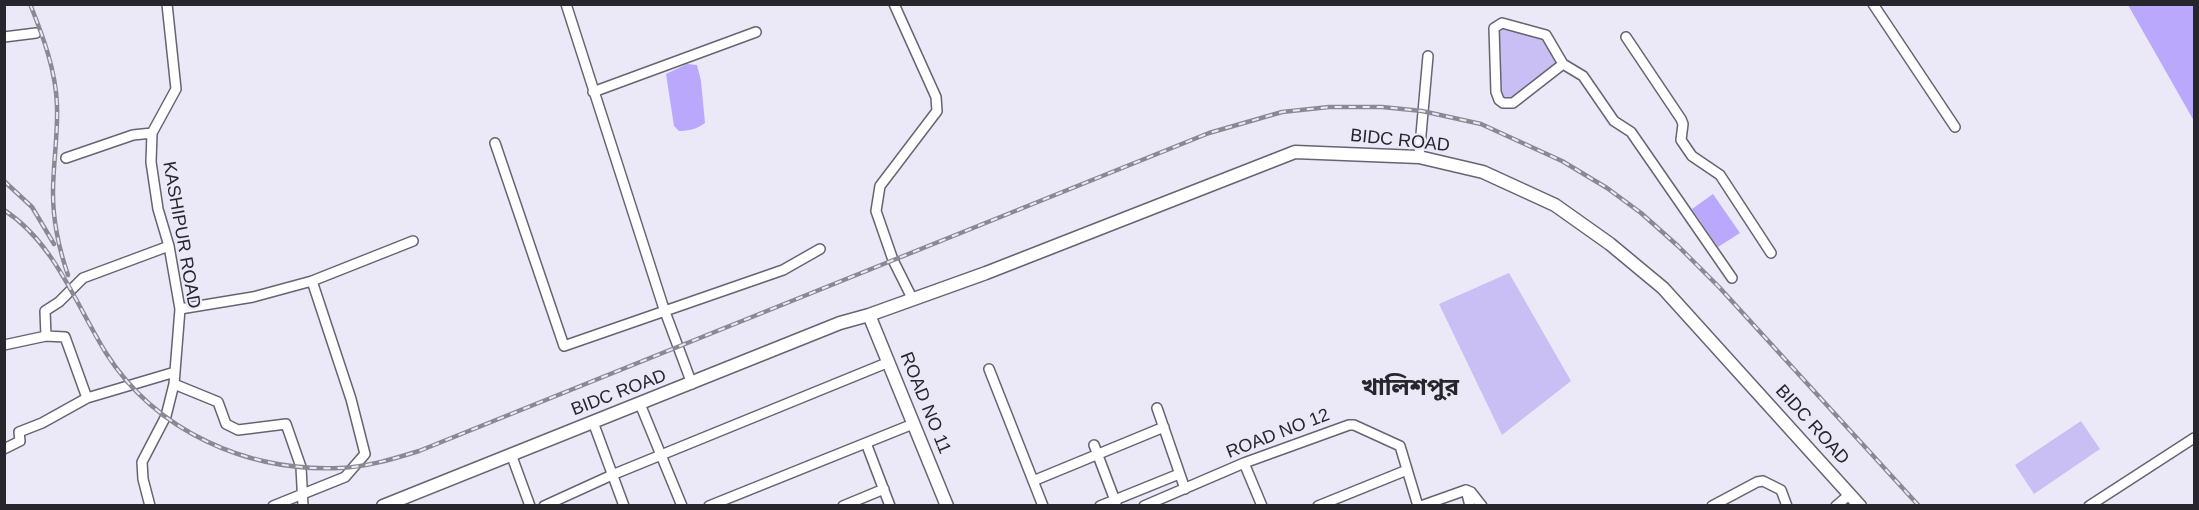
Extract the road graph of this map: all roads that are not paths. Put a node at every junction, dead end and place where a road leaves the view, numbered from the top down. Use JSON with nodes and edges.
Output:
{"nodes":[{"id":1,"x":167,"y":4,"type":"edge"},
{"id":2,"x":566,"y":4,"type":"edge"},
{"id":3,"x":894,"y":4,"type":"edge"},
{"id":4,"x":1873,"y":4,"type":"edge"},
{"id":5,"x":756,"y":32,"type":"dead end"},
{"id":6,"x":36,"y":33,"type":"dead end"},
{"id":7,"x":4,"y":37,"type":"edge"},
{"id":8,"x":1626,"y":37,"type":"dead end"},
{"id":9,"x":1428,"y":56,"type":"dead end"},
{"id":10,"x":1563,"y":64,"type":"junction"},
{"id":11,"x":593,"y":92,"type":"junction"},
{"id":12,"x":1955,"y":127,"type":"dead end"},
{"id":13,"x":152,"y":133,"type":"junction"},
{"id":14,"x":495,"y":143,"type":"dead end"},
{"id":15,"x":66,"y":158,"type":"dead end"},
{"id":16,"x":1419,"y":158,"type":"junction"},
{"id":17,"x":413,"y":241,"type":"dead end"},
{"id":18,"x":169,"y":246,"type":"junction"},
{"id":19,"x":820,"y":249,"type":"dead end"},
{"id":20,"x":1771,"y":253,"type":"dead end"},
{"id":21,"x":1732,"y":278,"type":"dead end"},
{"id":22,"x":312,"y":281,"type":"junction"},
{"id":23,"x":912,"y":298,"type":"junction"},
{"id":24,"x":180,"y":309,"type":"junction"},
{"id":25,"x":664,"y":309,"type":"junction"},
{"id":26,"x":869,"y":315,"type":"junction"},
{"id":27,"x":46,"y":336,"type":"junction"},
{"id":28,"x":4,"y":345,"type":"edge"},
{"id":29,"x":889,"y":362,"type":"junction"},
{"id":30,"x":989,"y":369,"type":"dead end"},
{"id":31,"x":175,"y":372,"type":"junction"},
{"id":32,"x":174,"y":384,"type":"junction"},
{"id":33,"x":692,"y":384,"type":"junction"},
{"id":34,"x":87,"y":398,"type":"junction"},
{"id":35,"x":641,"y":407,"type":"junction"},
{"id":36,"x":1157,"y":408,"type":"dead end"},
{"id":37,"x":913,"y":424,"type":"junction"},
{"id":38,"x":594,"y":426,"type":"junction"},
{"id":39,"x":1164,"y":427,"type":"junction"},
{"id":40,"x":2194,"y":438,"type":"edge"},
{"id":41,"x":866,"y":443,"type":"junction"},
{"id":42,"x":4,"y":449,"type":"edge"},
{"id":43,"x":1096,"y":449,"type":"junction"},
{"id":44,"x":661,"y":456,"type":"junction"},
{"id":45,"x":513,"y":458,"type":"junction"},
{"id":46,"x":1244,"y":464,"type":"junction"},
{"id":47,"x":1407,"y":470,"type":"junction"},
{"id":48,"x":1179,"y":474,"type":"junction"},
{"id":49,"x":612,"y":475,"type":"junction"},
{"id":50,"x":1033,"y":481,"type":"junction"},
{"id":51,"x":884,"y":489,"type":"junction"},
{"id":52,"x":1185,"y":489,"type":"junction"},
{"id":53,"x":1466,"y":490,"type":"junction"},
{"id":54,"x":302,"y":494,"type":"junction"},
{"id":55,"x":1850,"y":494,"type":"junction"},
{"id":56,"x":1343,"y":501,"type":"edge"},
{"id":57,"x":731,"y":502,"type":"edge"},
{"id":58,"x":1115,"y":503,"type":"edge"},
{"id":59,"x":1714,"y":505,"type":"edge"},
{"id":60,"x":150,"y":506,"type":"edge"},
{"id":61,"x":273,"y":506,"type":"edge"},
{"id":62,"x":303,"y":506,"type":"edge"},
{"id":63,"x":383,"y":506,"type":"edge"},
{"id":64,"x":404,"y":506,"type":"edge"},
{"id":65,"x":530,"y":506,"type":"edge"},
{"id":66,"x":544,"y":506,"type":"edge"},
{"id":67,"x":624,"y":506,"type":"edge"},
{"id":68,"x":682,"y":506,"type":"edge"},
{"id":69,"x":709,"y":506,"type":"edge"},
{"id":70,"x":843,"y":506,"type":"edge"},
{"id":71,"x":890,"y":506,"type":"edge"},
{"id":72,"x":947,"y":506,"type":"edge"},
{"id":73,"x":1043,"y":506,"type":"edge"},
{"id":74,"x":1100,"y":506,"type":"edge"},
{"id":75,"x":1144,"y":506,"type":"edge"},
{"id":76,"x":1262,"y":506,"type":"edge"},
{"id":77,"x":1318,"y":506,"type":"edge"},
{"id":78,"x":1419,"y":506,"type":"edge"},
{"id":79,"x":1470,"y":506,"type":"edge"},
{"id":80,"x":1482,"y":506,"type":"edge"},
{"id":81,"x":1787,"y":506,"type":"edge"},
{"id":82,"x":1836,"y":506,"type":"edge"},
{"id":83,"x":1860,"y":506,"type":"edge"},
{"id":84,"x":2089,"y":506,"type":"edge"}],
"edges":[{"from":1,"to":13,"type":"street","name":"KASHIPUR ROAD"},
{"from":2,"to":11,"type":"street"},
{"from":3,"to":23,"type":"street"},
{"from":4,"to":12,"type":"street"},
{"from":5,"to":11,"type":"street"},
{"from":6,"to":7,"type":"street"},
{"from":8,"to":20,"type":"street"},
{"from":9,"to":16,"type":"street"},
{"from":10,"to":10,"type":"street"},
{"from":10,"to":21,"type":"street"},
{"from":11,"to":25,"type":"street"},
{"from":13,"to":15,"type":"street"},
{"from":13,"to":18,"type":"street","name":"KASHIPUR ROAD"},
{"from":14,"to":25,"type":"street"},
{"from":16,"to":23,"type":"main road","name":"BIDC ROAD"},
{"from":16,"to":55,"type":"main road","name":"BIDC ROAD"},
{"from":17,"to":22,"type":"street"},
{"from":18,"to":24,"type":"street","name":"KASHIPUR ROAD"},
{"from":18,"to":27,"type":"street"},
{"from":19,"to":25,"type":"street"},
{"from":22,"to":24,"type":"street"},
{"from":22,"to":54,"type":"street"},
{"from":23,"to":26,"type":"main road","name":"BIDC ROAD"},
{"from":24,"to":31,"type":"street","name":"KASHIPUR ROAD"},
{"from":25,"to":33,"type":"street"},
{"from":26,"to":29,"type":"main road","name":"ROAD NO 11"},
{"from":26,"to":33,"type":"main road","name":"BIDC ROAD"},
{"from":26,"to":35,"type":"main road","name":"BIDC ROAD"},
{"from":27,"to":28,"type":"street"},
{"from":27,"to":34,"type":"street"},
{"from":29,"to":37,"type":"main road","name":"ROAD NO 11"},
{"from":29,"to":44,"type":"street"},
{"from":30,"to":50,"type":"street"},
{"from":31,"to":32,"type":"street","name":"KASHIPUR ROAD"},
{"from":31,"to":34,"type":"street"},
{"from":32,"to":54,"type":"street"},
{"from":32,"to":60,"type":"street","name":"KASHIPUR ROAD"},
{"from":33,"to":35,"type":"main road","name":"BIDC ROAD"},
{"from":34,"to":42,"type":"street"},
{"from":35,"to":38,"type":"main road","name":"BIDC ROAD"},
{"from":35,"to":44,"type":"street"},
{"from":36,"to":39,"type":"street"},
{"from":37,"to":41,"type":"street"},
{"from":37,"to":72,"type":"main road","name":"ROAD NO 11"},
{"from":38,"to":45,"type":"main road","name":"BIDC ROAD"},
{"from":38,"to":49,"type":"street"},
{"from":39,"to":43,"type":"street"},
{"from":39,"to":48,"type":"street"},
{"from":40,"to":84,"type":"street"},
{"from":41,"to":51,"type":"street"},
{"from":41,"to":57,"type":"street"},
{"from":43,"to":50,"type":"street"},
{"from":43,"to":58,"type":"street"},
{"from":44,"to":49,"type":"street"},
{"from":44,"to":68,"type":"street"},
{"from":45,"to":63,"type":"main road","name":"BIDC ROAD"},
{"from":45,"to":64,"type":"main road","name":"BIDC ROAD"},
{"from":45,"to":65,"type":"street"},
{"from":46,"to":47,"type":"street","name":"ROAD NO 12"},
{"from":46,"to":52,"type":"street","name":"ROAD NO 12"},
{"from":46,"to":76,"type":"street"},
{"from":47,"to":56,"type":"street"},
{"from":47,"to":78,"type":"street","name":"ROAD NO 12"},
{"from":48,"to":52,"type":"street"},
{"from":48,"to":58,"type":"street"},
{"from":49,"to":66,"type":"street"},
{"from":49,"to":67,"type":"street"},
{"from":50,"to":73,"type":"street"},
{"from":51,"to":70,"type":"street"},
{"from":51,"to":71,"type":"street"},
{"from":52,"to":75,"type":"street","name":"ROAD NO 12"},
{"from":53,"to":78,"type":"street"},
{"from":53,"to":79,"type":"street"},
{"from":53,"to":80,"type":"street"},
{"from":54,"to":61,"type":"street"},
{"from":54,"to":62,"type":"street"},
{"from":55,"to":82,"type":"street"},
{"from":55,"to":83,"type":"main road","name":"BIDC ROAD"},
{"from":56,"to":77,"type":"street"},
{"from":57,"to":69,"type":"street"},
{"from":58,"to":74,"type":"street"},
{"from":59,"to":81,"type":"street"}]}
